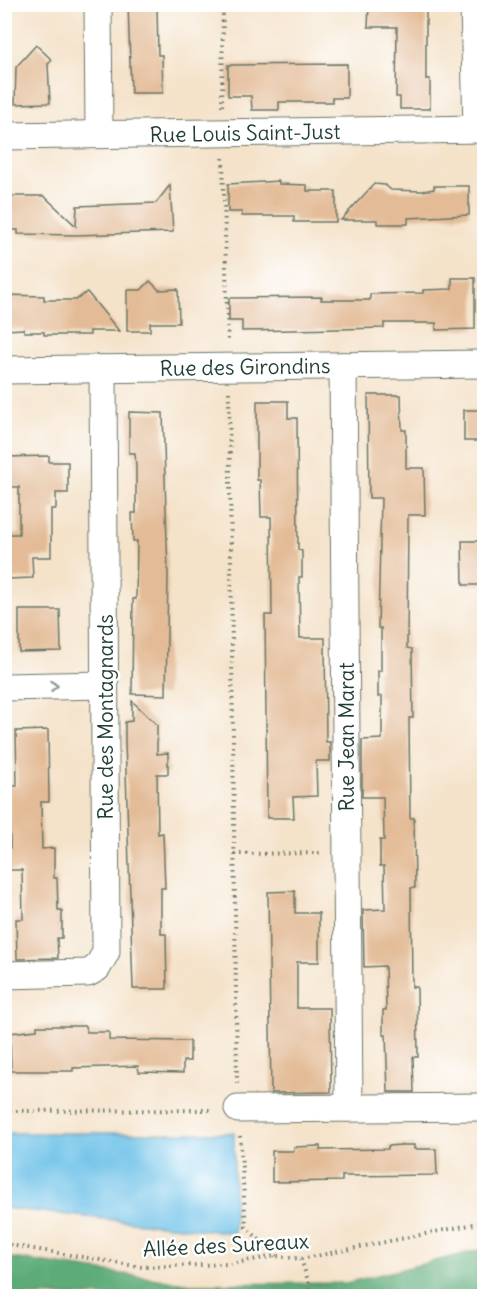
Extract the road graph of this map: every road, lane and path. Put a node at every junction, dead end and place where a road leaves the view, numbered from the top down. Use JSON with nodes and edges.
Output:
{"nodes":[{"id":1,"x":98,"y":4,"type":"edge"},
{"id":2,"x":223,"y":4,"type":"edge"},
{"id":3,"x":474,"y":4,"type":"edge"},
{"id":4,"x":481,"y":129,"type":"edge"},
{"id":5,"x":222,"y":133,"type":"junction"},
{"id":6,"x":99,"y":134,"type":"junction"},
{"id":7,"x":4,"y":136,"type":"edge"},
{"id":8,"x":484,"y":364,"type":"edge"},
{"id":9,"x":343,"y":366,"type":"junction"},
{"id":10,"x":229,"y":368,"type":"junction"},
{"id":11,"x":103,"y":369,"type":"junction"},
{"id":12,"x":4,"y":370,"type":"edge"},
{"id":13,"x":104,"y":685,"type":"junction"},
{"id":14,"x":4,"y":687,"type":"edge"},
{"id":15,"x":347,"y":853,"type":"junction"},
{"id":16,"x":234,"y":854,"type":"junction"},
{"id":17,"x":4,"y":975,"type":"edge"},
{"id":18,"x":484,"y":1107,"type":"edge"},
{"id":19,"x":350,"y":1108,"type":"junction"},
{"id":20,"x":238,"y":1109,"type":"junction"},
{"id":21,"x":4,"y":1111,"type":"edge"},
{"id":22,"x":484,"y":1222,"type":"edge"},
{"id":23,"x":4,"y":1244,"type":"edge"},
{"id":24,"x":276,"y":1256,"type":"junction"},
{"id":25,"x":301,"y":1259,"type":"junction"},
{"id":26,"x":313,"y":1296,"type":"edge"}],
"edges":[{"from":1,"to":6,"type":"street"},
{"from":2,"to":5,"type":"path"},
{"from":3,"to":4,"type":"street"},
{"from":4,"to":5,"type":"street","name":"Rue Louis Saint-Just"},
{"from":5,"to":6,"type":"street","name":"Rue Louis Saint-Just"},
{"from":5,"to":10,"type":"path"},
{"from":6,"to":7,"type":"street","name":"Rue Louis Saint-Just"},
{"from":8,"to":9,"type":"street","name":"Rue des Girondins"},
{"from":9,"to":10,"type":"street","name":"Rue des Girondins"},
{"from":9,"to":15,"type":"street","name":"Rue Jean Marat"},
{"from":10,"to":11,"type":"street","name":"Rue des Girondins"},
{"from":10,"to":16,"type":"path"},
{"from":11,"to":12,"type":"street","name":"Rue des Girondins"},
{"from":11,"to":13,"type":"street","name":"Rue des Montagnards"},
{"from":14,"to":13,"type":"street","one_way":true},
{"from":13,"to":17,"type":"street","name":"Rue des Montagnards"},
{"from":15,"to":16,"type":"path"},
{"from":15,"to":19,"type":"street","name":"Rue Jean Marat"},
{"from":16,"to":20,"type":"path"},
{"from":18,"to":19,"type":"street"},
{"from":19,"to":20,"type":"street"},
{"from":20,"to":21,"type":"path"},
{"from":20,"to":24,"type":"path"},
{"from":22,"to":25,"type":"path","name":"Allée des Sureaux"},
{"from":23,"to":24,"type":"path","name":"Allée des Sureaux"},
{"from":24,"to":25,"type":"path","name":"Allée des Sureaux"},
{"from":25,"to":26,"type":"path"}]}
